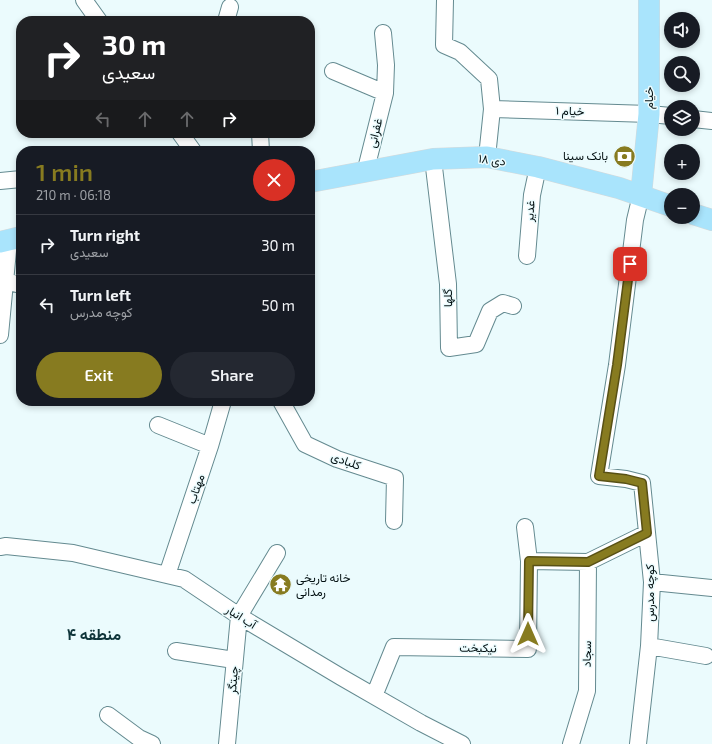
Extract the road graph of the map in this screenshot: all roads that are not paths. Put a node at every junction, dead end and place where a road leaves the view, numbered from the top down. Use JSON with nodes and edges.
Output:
{"nodes":[{"id":1,"x":84,"y":0,"type":"edge"},
{"id":2,"x":445,"y":0,"type":"edge"},
{"id":3,"x":649,"y":0,"type":"edge"},
{"id":4,"x":95,"y":16,"type":"edge"},
{"id":5,"x":383,"y":33,"type":"dead end"},
{"id":6,"x":332,"y":71,"type":"dead end"},
{"id":7,"x":385,"y":93,"type":"junction"},
{"id":8,"x":492,"y":109,"type":"junction"},
{"id":9,"x":649,"y":114,"type":"junction"},
{"id":10,"x":664,"y":115,"type":"edge"},
{"id":11,"x":700,"y":120,"type":"edge"},
{"id":12,"x":712,"y":121,"type":"edge"},
{"id":13,"x":487,"y":157,"type":"junction"},
{"id":14,"x":433,"y":159,"type":"junction"},
{"id":15,"x":538,"y":167,"type":"junction"},
{"id":16,"x":365,"y":173,"type":"junction"},
{"id":17,"x":16,"y":179,"type":"edge"},
{"id":18,"x":0,"y":181,"type":"edge"},
{"id":19,"x":315,"y":181,"type":"edge"},
{"id":20,"x":641,"y":195,"type":"junction"},
{"id":21,"x":664,"y":203,"type":"edge"},
{"id":22,"x":700,"y":216,"type":"edge"},
{"id":23,"x":712,"y":220,"type":"edge"},
{"id":24,"x":10,"y":240,"type":"edge"},
{"id":25,"x":527,"y":256,"type":"dead end"},
{"id":26,"x":5,"y":281,"type":"junction"},
{"id":27,"x":16,"y":284,"type":"edge"},
{"id":28,"x":513,"y":306,"type":"dead end"},
{"id":29,"x":0,"y":334,"type":"edge"},
{"id":30,"x":222,"y":406,"type":"edge"},
{"id":31,"x":285,"y":406,"type":"edge"},
{"id":32,"x":158,"y":425,"type":"dead end"},
{"id":33,"x":210,"y":446,"type":"junction"},
{"id":34,"x":394,"y":521,"type":"dead end"},
{"id":35,"x":525,"y":527,"type":"dead end"},
{"id":36,"x":647,"y":533,"type":"junction"},
{"id":37,"x":0,"y":548,"type":"edge"},
{"id":38,"x":277,"y":553,"type":"dead end"},
{"id":39,"x":529,"y":561,"type":"junction"},
{"id":40,"x":588,"y":562,"type":"junction"},
{"id":41,"x":167,"y":575,"type":"junction"},
{"id":42,"x":652,"y":582,"type":"junction"},
{"id":43,"x":712,"y":588,"type":"edge"},
{"id":44,"x":239,"y":616,"type":"junction"},
{"id":45,"x":649,"y":646,"type":"junction"},
{"id":46,"x":176,"y":650,"type":"dead end"},
{"id":47,"x":706,"y":656,"type":"dead end"},
{"id":48,"x":234,"y":660,"type":"junction"},
{"id":49,"x":374,"y":696,"type":"junction"},
{"id":50,"x":108,"y":715,"type":"dead end"},
{"id":51,"x":152,"y":744,"type":"edge"},
{"id":52,"x":227,"y":744,"type":"edge"},
{"id":53,"x":462,"y":744,"type":"edge"},
{"id":54,"x":571,"y":744,"type":"edge"},
{"id":55,"x":638,"y":744,"type":"edge"}],
"edges":[{"from":1,"to":4,"type":"street"},
{"from":2,"to":8,"type":"street"},
{"from":3,"to":9,"type":"main road","name":"خیام"},
{"from":5,"to":7,"type":"street","name":"غفرانی"},
{"from":6,"to":7,"type":"street"},
{"from":7,"to":16,"type":"street","name":"غفرانی"},
{"from":8,"to":9,"type":"street","name":"خیام ۱"},
{"from":8,"to":13,"type":"street"},
{"from":9,"to":10,"type":"street","name":"خیام ۱"},
{"from":9,"to":20,"type":"main road","name":"خیام"},
{"from":11,"to":12,"type":"street"},
{"from":13,"to":14,"type":"main road","name":"۱۸ دی"},
{"from":13,"to":15,"type":"main road","name":"۱۸ دی"},
{"from":14,"to":16,"type":"main road","name":"۱۸ دی"},
{"from":14,"to":28,"type":"street","name":"گلها"},
{"from":15,"to":20,"type":"main road","name":"۱۸ دی"},
{"from":15,"to":25,"type":"street","name":"غدیر"},
{"from":16,"to":19,"type":"main road","name":"۱۸ دی"},
{"from":17,"to":18,"type":"street"},
{"from":20,"to":21,"type":"main road","name":"۱۸ دی"},
{"from":20,"to":36,"type":"street","name":"کوچه مدرس"},
{"from":22,"to":23,"type":"main road"},
{"from":24,"to":26,"type":"street"},
{"from":26,"to":27,"type":"street"},
{"from":26,"to":29,"type":"street"},
{"from":30,"to":33,"type":"street","name":"مهتاب"},
{"from":31,"to":34,"type":"street","name":"کلبادی"},
{"from":32,"to":33,"type":"street"},
{"from":33,"to":41,"type":"street","name":"مهتاب"},
{"from":35,"to":39,"type":"street"},
{"from":36,"to":40,"type":"street"},
{"from":36,"to":42,"type":"street","name":"کوچه مدرس"},
{"from":37,"to":41,"type":"street","name":"آب انبار"},
{"from":38,"to":44,"type":"street"},
{"from":39,"to":40,"type":"street"},
{"from":39,"to":49,"type":"street","name":"نیکبخت"},
{"from":40,"to":54,"type":"street","name":"سجاد"},
{"from":41,"to":44,"type":"street","name":"آب انبار"},
{"from":42,"to":43,"type":"street"},
{"from":42,"to":45,"type":"street","name":"کوچه مدرس"},
{"from":44,"to":48,"type":"street","name":"چیتگر"},
{"from":44,"to":49,"type":"street","name":"آب انبار"},
{"from":45,"to":47,"type":"street"},
{"from":45,"to":55,"type":"street","name":"کوچه مدرس"},
{"from":46,"to":48,"type":"street"},
{"from":48,"to":52,"type":"street","name":"چیتگر"},
{"from":49,"to":53,"type":"street","name":"آب انبار"},
{"from":50,"to":51,"type":"street"}]}
